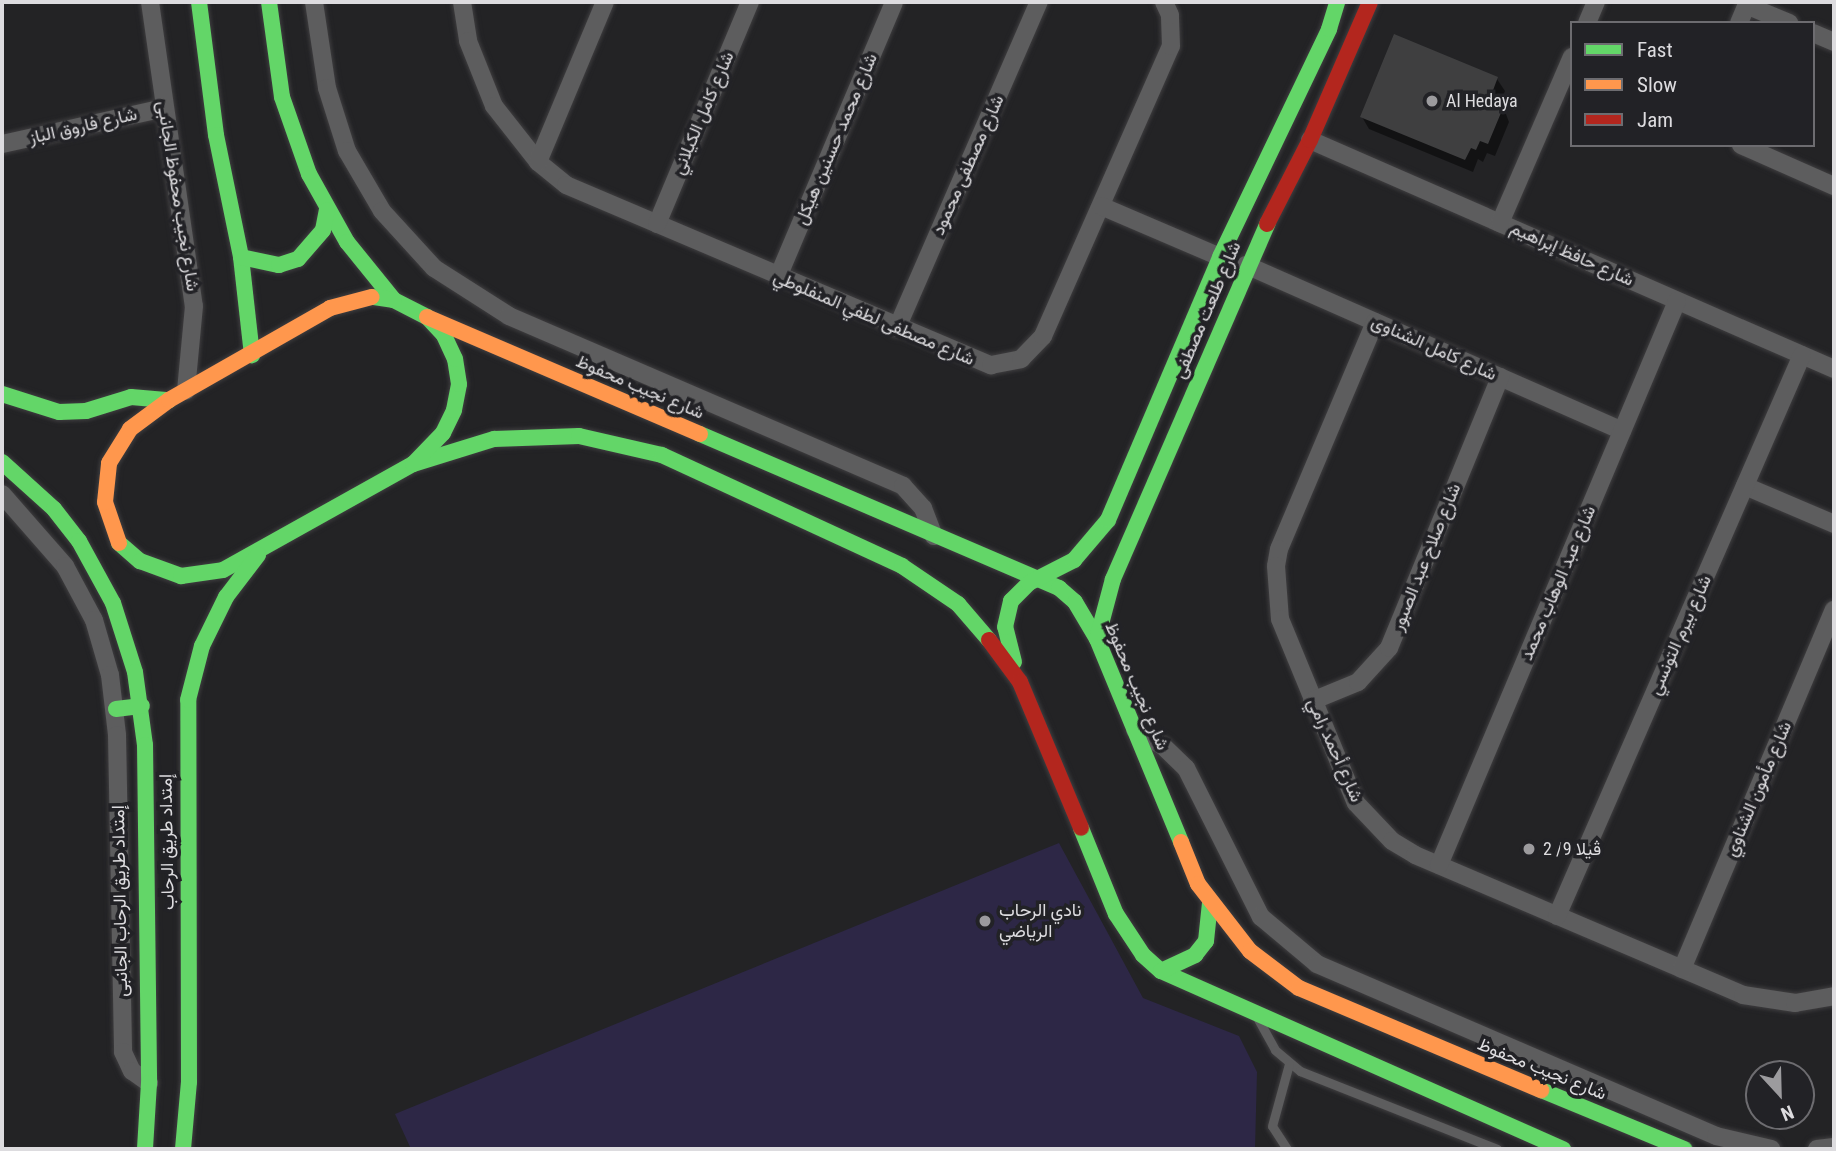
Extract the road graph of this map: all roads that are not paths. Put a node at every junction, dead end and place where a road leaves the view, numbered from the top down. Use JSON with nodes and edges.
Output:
{"nodes":[{"id":1,"x":150,"y":2,"type":"edge"},
{"id":2,"x":199,"y":2,"type":"edge"},
{"id":3,"x":290,"y":2,"type":"edge"},
{"id":4,"x":314,"y":2,"type":"edge"},
{"id":5,"x":462,"y":2,"type":"edge"},
{"id":6,"x":605,"y":2,"type":"edge"},
{"id":7,"x":750,"y":2,"type":"edge"},
{"id":8,"x":894,"y":2,"type":"edge"},
{"id":9,"x":1039,"y":2,"type":"edge"},
{"id":10,"x":1164,"y":2,"type":"edge"},
{"id":11,"x":1337,"y":2,"type":"edge"},
{"id":12,"x":1370,"y":2,"type":"edge"},
{"id":13,"x":1596,"y":2,"type":"edge"},
{"id":14,"x":269,"y":3,"type":"edge"},
{"id":15,"x":1747,"y":3,"type":"edge"},
{"id":16,"x":1588,"y":21,"type":"edge"},
{"id":17,"x":1740,"y":21,"type":"edge"},
{"id":18,"x":1785,"y":21,"type":"edge"},
{"id":19,"x":1815,"y":34,"type":"edge"},
{"id":20,"x":1834,"y":42,"type":"edge"},
{"id":21,"x":1570,"y":66,"type":"edge"},
{"id":22,"x":164,"y":108,"type":"junction"},
{"id":23,"x":1310,"y":140,"type":"junction"},
{"id":24,"x":2,"y":144,"type":"edge"},
{"id":25,"x":1746,"y":147,"type":"edge"},
{"id":26,"x":538,"y":162,"type":"junction"},
{"id":27,"x":1834,"y":186,"type":"edge"},
{"id":28,"x":1101,"y":206,"type":"junction"},
{"id":29,"x":327,"y":210,"type":"junction"},
{"id":30,"x":1500,"y":223,"type":"junction"},
{"id":31,"x":657,"y":224,"type":"junction"},
{"id":32,"x":241,"y":257,"type":"junction"},
{"id":33,"x":1220,"y":257,"type":"junction"},
{"id":34,"x":1246,"y":265,"type":"junction"},
{"id":35,"x":778,"y":277,"type":"junction"},
{"id":36,"x":394,"y":300,"type":"junction"},
{"id":37,"x":1677,"y":300,"type":"junction"},
{"id":38,"x":427,"y":317,"type":"junction"},
{"id":39,"x":1375,"y":322,"type":"junction"},
{"id":40,"x":897,"y":328,"type":"junction"},
{"id":41,"x":251,"y":355,"type":"junction"},
{"id":42,"x":1802,"y":355,"type":"junction"},
{"id":43,"x":1834,"y":369,"type":"edge"},
{"id":44,"x":1500,"y":377,"type":"junction"},
{"id":45,"x":186,"y":391,"type":"junction"},
{"id":46,"x":2,"y":394,"type":"edge"},
{"id":47,"x":169,"y":400,"type":"junction"},
{"id":48,"x":1622,"y":431,"type":"junction"},
{"id":49,"x":2,"y":462,"type":"edge"},
{"id":50,"x":413,"y":464,"type":"junction"},
{"id":51,"x":1745,"y":486,"type":"junction"},
{"id":52,"x":2,"y":494,"type":"edge"},
{"id":53,"x":1834,"y":524,"type":"edge"},
{"id":54,"x":934,"y":536,"type":"junction"},
{"id":55,"x":121,"y":548,"type":"junction"},
{"id":56,"x":259,"y":553,"type":"junction"},
{"id":57,"x":92,"y":563,"type":"junction"},
{"id":58,"x":1042,"y":578,"type":"junction"},
{"id":59,"x":1834,"y":610,"type":"edge"},
{"id":60,"x":1097,"y":639,"type":"junction"},
{"id":61,"x":1020,"y":682,"type":"junction"},
{"id":62,"x":1312,"y":701,"type":"junction"},
{"id":63,"x":142,"y":706,"type":"junction"},
{"id":64,"x":116,"y":709,"type":"junction"},
{"id":65,"x":1135,"y":730,"type":"junction"},
{"id":66,"x":1439,"y":865,"type":"junction"},
{"id":67,"x":1210,"y":904,"type":"junction"},
{"id":68,"x":1557,"y":916,"type":"junction"},
{"id":69,"x":1682,"y":969,"type":"junction"},
{"id":70,"x":1161,"y":971,"type":"junction"},
{"id":71,"x":1834,"y":996,"type":"edge"},
{"id":72,"x":1257,"y":1017,"type":"junction"},
{"id":73,"x":1289,"y":1064,"type":"junction"},
{"id":74,"x":149,"y":1083,"type":"junction"},
{"id":75,"x":1834,"y":1147,"type":"edge"},
{"id":76,"x":145,"y":1149,"type":"edge"},
{"id":77,"x":183,"y":1149,"type":"edge"},
{"id":78,"x":1287,"y":1149,"type":"edge"},
{"id":79,"x":1497,"y":1149,"type":"edge"},
{"id":80,"x":1563,"y":1149,"type":"edge"},
{"id":81,"x":1684,"y":1149,"type":"edge"},
{"id":82,"x":1771,"y":1149,"type":"edge"},
{"id":83,"x":1817,"y":1149,"type":"edge"}],
"edges":[{"from":1,"to":22,"type":"street","name":"شارع نجيب محفوظ الجانبى"},
{"from":2,"to":32,"type":"street"},
{"from":3,"to":14,"type":"street"},
{"from":4,"to":54,"type":"street"},
{"from":5,"to":26,"type":"street","name":"شارع مصطفى لطفي المنفلوطي"},
{"from":6,"to":26,"type":"street"},
{"from":7,"to":31,"type":"street","name":"شارع كامل الكيلاني"},
{"from":8,"to":35,"type":"street","name":"شارع محمد حسنين هيكل"},
{"from":9,"to":40,"type":"street","name":"شارع مصطفى محمود"},
{"from":10,"to":28,"type":"street","name":"شارع مصطفى لطفي المنفلوطي"},
{"from":11,"to":33,"type":"street","name":"شارع طلعت مصطفى"},
{"from":12,"to":23,"type":"street","name":"شارع طلعت مصطفى"},
{"from":13,"to":16,"type":"street"},
{"from":14,"to":29,"type":"street"},
{"from":15,"to":17,"type":"street"},
{"from":15,"to":18,"type":"street"},
{"from":19,"to":20,"type":"street"},
{"from":21,"to":30,"type":"street"},
{"from":22,"to":24,"type":"street","name":"شارع فاروق الباز"},
{"from":22,"to":45,"type":"street","name":"شارع نجيب محفوظ الجانبى"},
{"from":23,"to":30,"type":"street","name":"شارع حافظ إبراهيم"},
{"from":23,"to":34,"type":"street","name":"شارع طلعت مصطفى"},
{"from":25,"to":27,"type":"street"},
{"from":26,"to":31,"type":"street","name":"شارع مصطفى لطفي المنفلوطي"},
{"from":28,"to":33,"type":"street"},
{"from":28,"to":40,"type":"street","name":"شارع مصطفى لطفي المنفلوطي"},
{"from":29,"to":32,"type":"street"},
{"from":29,"to":36,"type":"street"},
{"from":30,"to":37,"type":"street","name":"شارع حافظ إبراهيم"},
{"from":31,"to":35,"type":"street","name":"شارع مصطفى لطفي المنفلوطي"},
{"from":32,"to":41,"type":"street"},
{"from":33,"to":58,"type":"street","name":"شارع طلعت مصطفى"},
{"from":34,"to":39,"type":"street","name":"شارع كامل الشناوى"},
{"from":34,"to":60,"type":"street","name":"شارع طلعت مصطفى"},
{"from":35,"to":40,"type":"street","name":"شارع مصطفى لطفي المنفلوطي"},
{"from":36,"to":38,"type":"street","name":"شارع نجيب محفوظ"},
{"from":36,"to":41,"type":"street"},
{"from":37,"to":42,"type":"street","name":"شارع حافظ إبراهيم"},
{"from":37,"to":48,"type":"street","name":"شارع عبد الوهاب محمد"},
{"from":38,"to":50,"type":"street"},
{"from":38,"to":54,"type":"street","name":"شارع نجيب محفوظ"},
{"from":39,"to":44,"type":"street","name":"شارع كامل الشناوى"},
{"from":39,"to":62,"type":"street","name":"شارع أحمد رامي"},
{"from":41,"to":45,"type":"street"},
{"from":42,"to":43,"type":"street","name":"شارع حافظ إبراهيم"},
{"from":42,"to":51,"type":"street","name":"شارع بيرم التونسي"},
{"from":44,"to":48,"type":"street","name":"شارع كامل الشناوى"},
{"from":44,"to":62,"type":"street","name":"شارع صلاح عبد الصبور"},
{"from":45,"to":47,"type":"street"},
{"from":46,"to":47,"type":"street"},
{"from":47,"to":55,"type":"street"},
{"from":48,"to":66,"type":"street","name":"شارع عبد الوهاب محمد"},
{"from":49,"to":57,"type":"street","name":"إمتداد طريق الرحاب"},
{"from":50,"to":56,"type":"street"},
{"from":50,"to":61,"type":"street"},
{"from":51,"to":53,"type":"street"},
{"from":51,"to":68,"type":"street","name":"شارع بيرم التونسي"},
{"from":52,"to":64,"type":"street","name":"إمتداد طريق الرحاب الجانبى"},
{"from":54,"to":58,"type":"street","name":"شارع نجيب محفوظ"},
{"from":55,"to":56,"type":"street"},
{"from":55,"to":57,"type":"street"},
{"from":56,"to":77,"type":"street","name":"إمتداد طريق الرحاب"},
{"from":57,"to":63,"type":"street","name":"إمتداد طريق الرحاب"},
{"from":58,"to":60,"type":"street","name":"شارع نجيب محفوظ"},
{"from":58,"to":61,"type":"street","name":"شارع طلعت مصطفى"},
{"from":59,"to":69,"type":"street","name":"شارع مأمون الشناوي"},
{"from":60,"to":65,"type":"street","name":"شارع نجيب محفوظ"},
{"from":61,"to":70,"type":"street"},
{"from":62,"to":66,"type":"street","name":"شارع أحمد رامي"},
{"from":63,"to":64,"type":"street"},
{"from":63,"to":74,"type":"street","name":"إمتداد طريق الرحاب"},
{"from":64,"to":74,"type":"street","name":"إمتداد طريق الرحاب الجانبى"},
{"from":65,"to":67,"type":"street","name":"شارع نجيب محفوظ"},
{"from":65,"to":82,"type":"street"},
{"from":66,"to":68,"type":"street","name":"شارع أحمد رامي"},
{"from":67,"to":70,"type":"street"},
{"from":67,"to":81,"type":"street","name":"شارع نجيب محفوظ"},
{"from":68,"to":69,"type":"street","name":"شارع أحمد رامي"},
{"from":69,"to":71,"type":"street","name":"شارع أحمد رامي"},
{"from":70,"to":72,"type":"street"},
{"from":72,"to":73,"type":"lane"},
{"from":72,"to":80,"type":"street"},
{"from":73,"to":78,"type":"lane"},
{"from":73,"to":79,"type":"lane"},
{"from":74,"to":76,"type":"street","name":"إمتداد طريق الرحاب"},
{"from":75,"to":83,"type":"street"}]}
